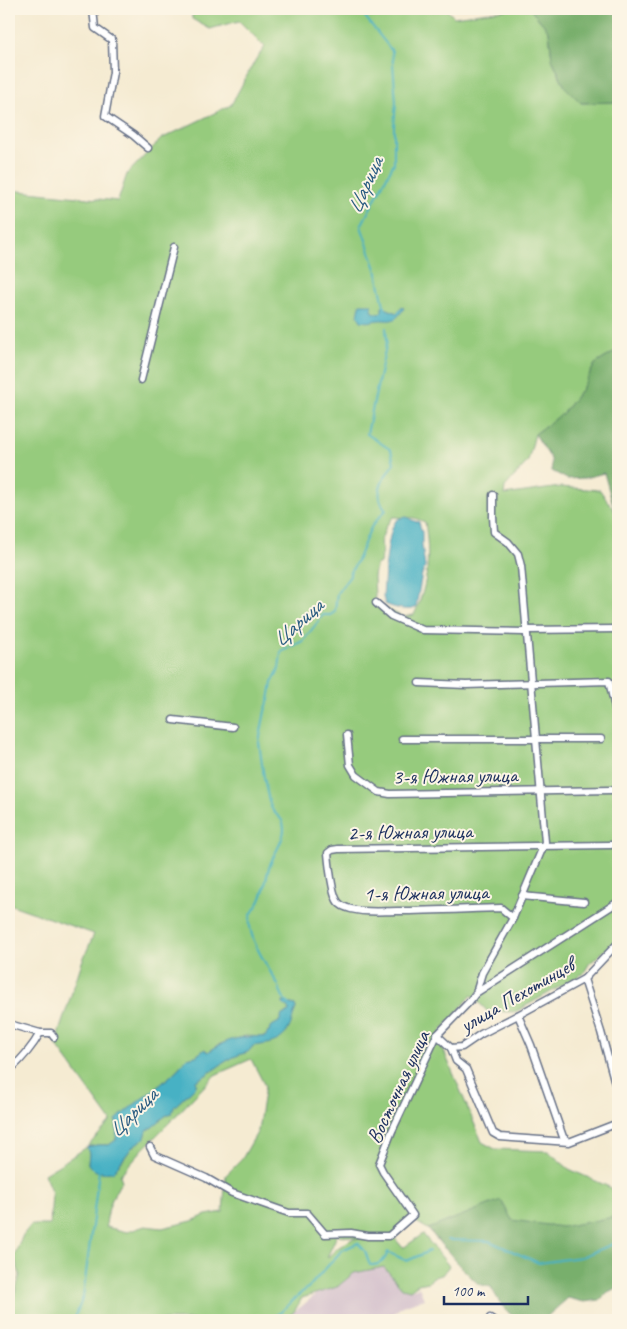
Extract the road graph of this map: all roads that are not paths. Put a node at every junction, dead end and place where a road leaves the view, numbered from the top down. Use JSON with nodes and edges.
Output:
{"nodes":[{"id":1,"x":93,"y":9,"type":"edge"},
{"id":2,"x":148,"y":148,"type":"dead end"},
{"id":3,"x":174,"y":247,"type":"dead end"},
{"id":4,"x":141,"y":380,"type":"dead end"},
{"id":5,"x":493,"y":495,"type":"dead end"},
{"id":6,"x":376,"y":603,"type":"dead end"},
{"id":7,"x":616,"y":629,"type":"dead end"},
{"id":8,"x":527,"y":630,"type":"junction"},
{"id":9,"x":419,"y":683,"type":"dead end"},
{"id":10,"x":532,"y":683,"type":"junction"},
{"id":11,"x":172,"y":720,"type":"dead end"},
{"id":12,"x":618,"y":722,"type":"edge"},
{"id":13,"x":233,"y":727,"type":"dead end"},
{"id":14,"x":347,"y":735,"type":"dead end"},
{"id":15,"x":536,"y":739,"type":"junction"},
{"id":16,"x":601,"y":739,"type":"dead end"},
{"id":17,"x":402,"y":740,"type":"dead end"},
{"id":18,"x":611,"y":790,"type":"dead end"},
{"id":19,"x":541,"y":791,"type":"junction"},
{"id":20,"x":544,"y":845,"type":"junction"},
{"id":21,"x":611,"y":845,"type":"dead end"},
{"id":22,"x":522,"y":896,"type":"junction"},
{"id":23,"x":584,"y":902,"type":"dead end"},
{"id":24,"x":618,"y":902,"type":"edge"},
{"id":25,"x":338,"y":903,"type":"joint"},
{"id":26,"x":512,"y":918,"type":"junction"},
{"id":27,"x":618,"y":943,"type":"edge"},
{"id":28,"x":584,"y":979,"type":"junction"},
{"id":29,"x":476,"y":993,"type":"junction"},
{"id":30,"x":518,"y":1015,"type":"junction"},
{"id":31,"x":9,"y":1024,"type":"edge"},
{"id":32,"x":40,"y":1033,"type":"junction"},
{"id":33,"x":437,"y":1035,"type":"junction"},
{"id":34,"x":54,"y":1037,"type":"dead end"},
{"id":35,"x":451,"y":1048,"type":"junction"},
{"id":36,"x":9,"y":1071,"type":"edge"},
{"id":37,"x":618,"y":1094,"type":"edge"},
{"id":38,"x":618,"y":1123,"type":"edge"},
{"id":39,"x":569,"y":1142,"type":"junction"},
{"id":40,"x":150,"y":1147,"type":"dead end"}],
"edges":[{"from":1,"to":2,"type":"street"},
{"from":3,"to":4,"type":"street"},
{"from":5,"to":8,"type":"street"},
{"from":6,"to":8,"type":"street"},
{"from":7,"to":8,"type":"street"},
{"from":8,"to":10,"type":"street"},
{"from":9,"to":10,"type":"street"},
{"from":10,"to":12,"type":"street"},
{"from":10,"to":15,"type":"street"},
{"from":11,"to":13,"type":"street"},
{"from":14,"to":19,"type":"street","name":"3-я Южная улица"},
{"from":15,"to":16,"type":"street"},
{"from":15,"to":17,"type":"street"},
{"from":15,"to":19,"type":"street"},
{"from":18,"to":19,"type":"street","name":"3-я Южная улица"},
{"from":19,"to":20,"type":"street"},
{"from":20,"to":21,"type":"street"},
{"from":20,"to":22,"type":"street"},
{"from":20,"to":25,"type":"street","name":"2-я Южная улица"},
{"from":22,"to":23,"type":"street"},
{"from":22,"to":26,"type":"street"},
{"from":24,"to":29,"type":"street","name":"Восточная улица"},
{"from":25,"to":26,"type":"street","name":"1-я Южная улица"},
{"from":26,"to":29,"type":"street"},
{"from":27,"to":28,"type":"street","name":"улица Пехотинцев"},
{"from":28,"to":30,"type":"street","name":"улица Пехотинцев"},
{"from":28,"to":37,"type":"street"},
{"from":29,"to":33,"type":"street","name":"Восточная улица"},
{"from":30,"to":35,"type":"street","name":"улица Пехотинцев"},
{"from":30,"to":39,"type":"street"},
{"from":31,"to":32,"type":"street"},
{"from":32,"to":34,"type":"street"},
{"from":32,"to":36,"type":"street"},
{"from":33,"to":35,"type":"street"},
{"from":33,"to":40,"type":"street","name":"Восточная улица"},
{"from":35,"to":39,"type":"street"},
{"from":38,"to":39,"type":"street"}]}
